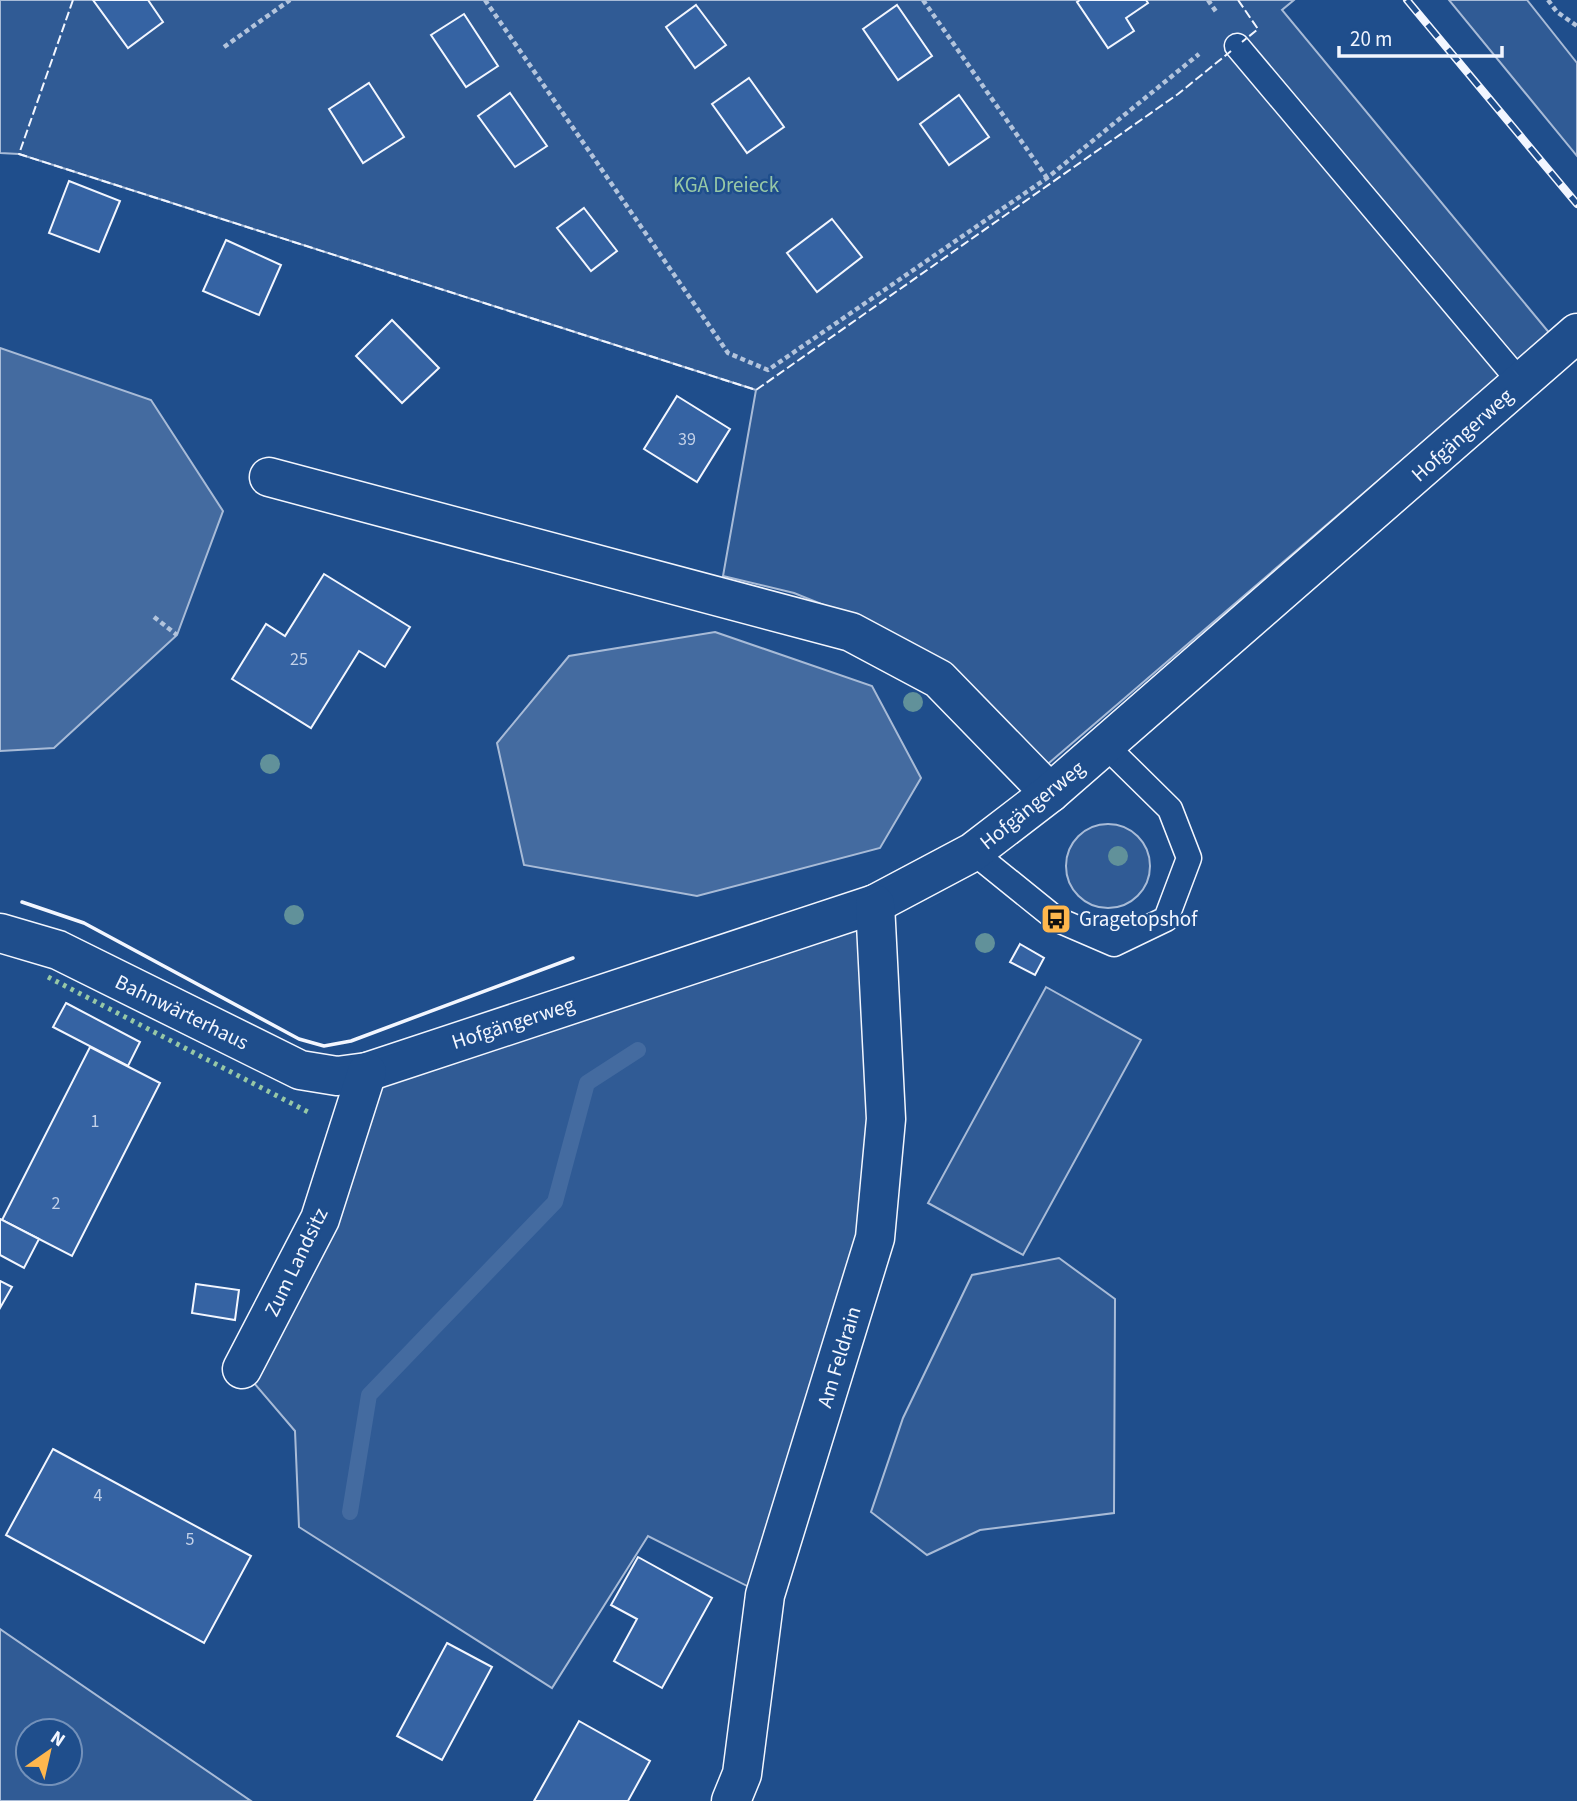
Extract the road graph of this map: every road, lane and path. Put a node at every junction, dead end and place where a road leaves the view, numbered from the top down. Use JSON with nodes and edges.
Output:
{"nodes":[{"id":1,"x":289,"y":0,"type":"edge"},
{"id":2,"x":485,"y":0,"type":"edge"},
{"id":3,"x":923,"y":0,"type":"edge"},
{"id":4,"x":1548,"y":0,"type":"edge"},
{"id":5,"x":1577,"y":26,"type":"edge"},
{"id":6,"x":1237,"y":46,"type":"dead end"},
{"id":7,"x":224,"y":47,"type":"dead end"},
{"id":8,"x":1208,"y":47,"type":"dead end"},
{"id":9,"x":1047,"y":178,"type":"junction"},
{"id":10,"x":1577,"y":333,"type":"edge"},
{"id":11,"x":1521,"y":383,"type":"junction"},
{"id":12,"x":269,"y":477,"type":"dead end"},
{"id":13,"x":154,"y":617,"type":"dead end"},
{"id":14,"x":177,"y":635,"type":"dead end"},
{"id":15,"x":1104,"y":744,"type":"junction"},
{"id":16,"x":1050,"y":793,"type":"junction"},
{"id":17,"x":973,"y":852,"type":"junction"},
{"id":18,"x":875,"y":904,"type":"junction"},
{"id":19,"x":0,"y":933,"type":"edge"},
{"id":20,"x":367,"y":1072,"type":"junction"},
{"id":21,"x":242,"y":1369,"type":"dead end"},
{"id":22,"x":731,"y":1801,"type":"edge"}],
"edges":[{"from":1,"to":7,"type":"path"},
{"from":2,"to":9,"type":"path"},
{"from":3,"to":9,"type":"path"},
{"from":4,"to":5,"type":"path"},
{"from":6,"to":11,"type":"lane"},
{"from":8,"to":9,"type":"path"},
{"from":10,"to":11,"type":"street","name":"Hofgängerweg"},
{"from":11,"to":15,"type":"street","name":"Hofgängerweg"},
{"from":12,"to":16,"type":"street"},
{"from":13,"to":14,"type":"path"},
{"from":15,"to":16,"type":"street","name":"Hofgängerweg"},
{"from":15,"to":17,"type":"lane"},
{"from":16,"to":17,"type":"street","name":"Hofgängerweg"},
{"from":17,"to":18,"type":"street","name":"Hofgängerweg"},
{"from":18,"to":20,"type":"street","name":"Hofgängerweg"},
{"from":18,"to":22,"type":"street","name":"Am Feldrain"},
{"from":19,"to":20,"type":"street","name":"Bahnwärterhaus"},
{"from":20,"to":21,"type":"street","name":"Zum Landsitz"}]}
